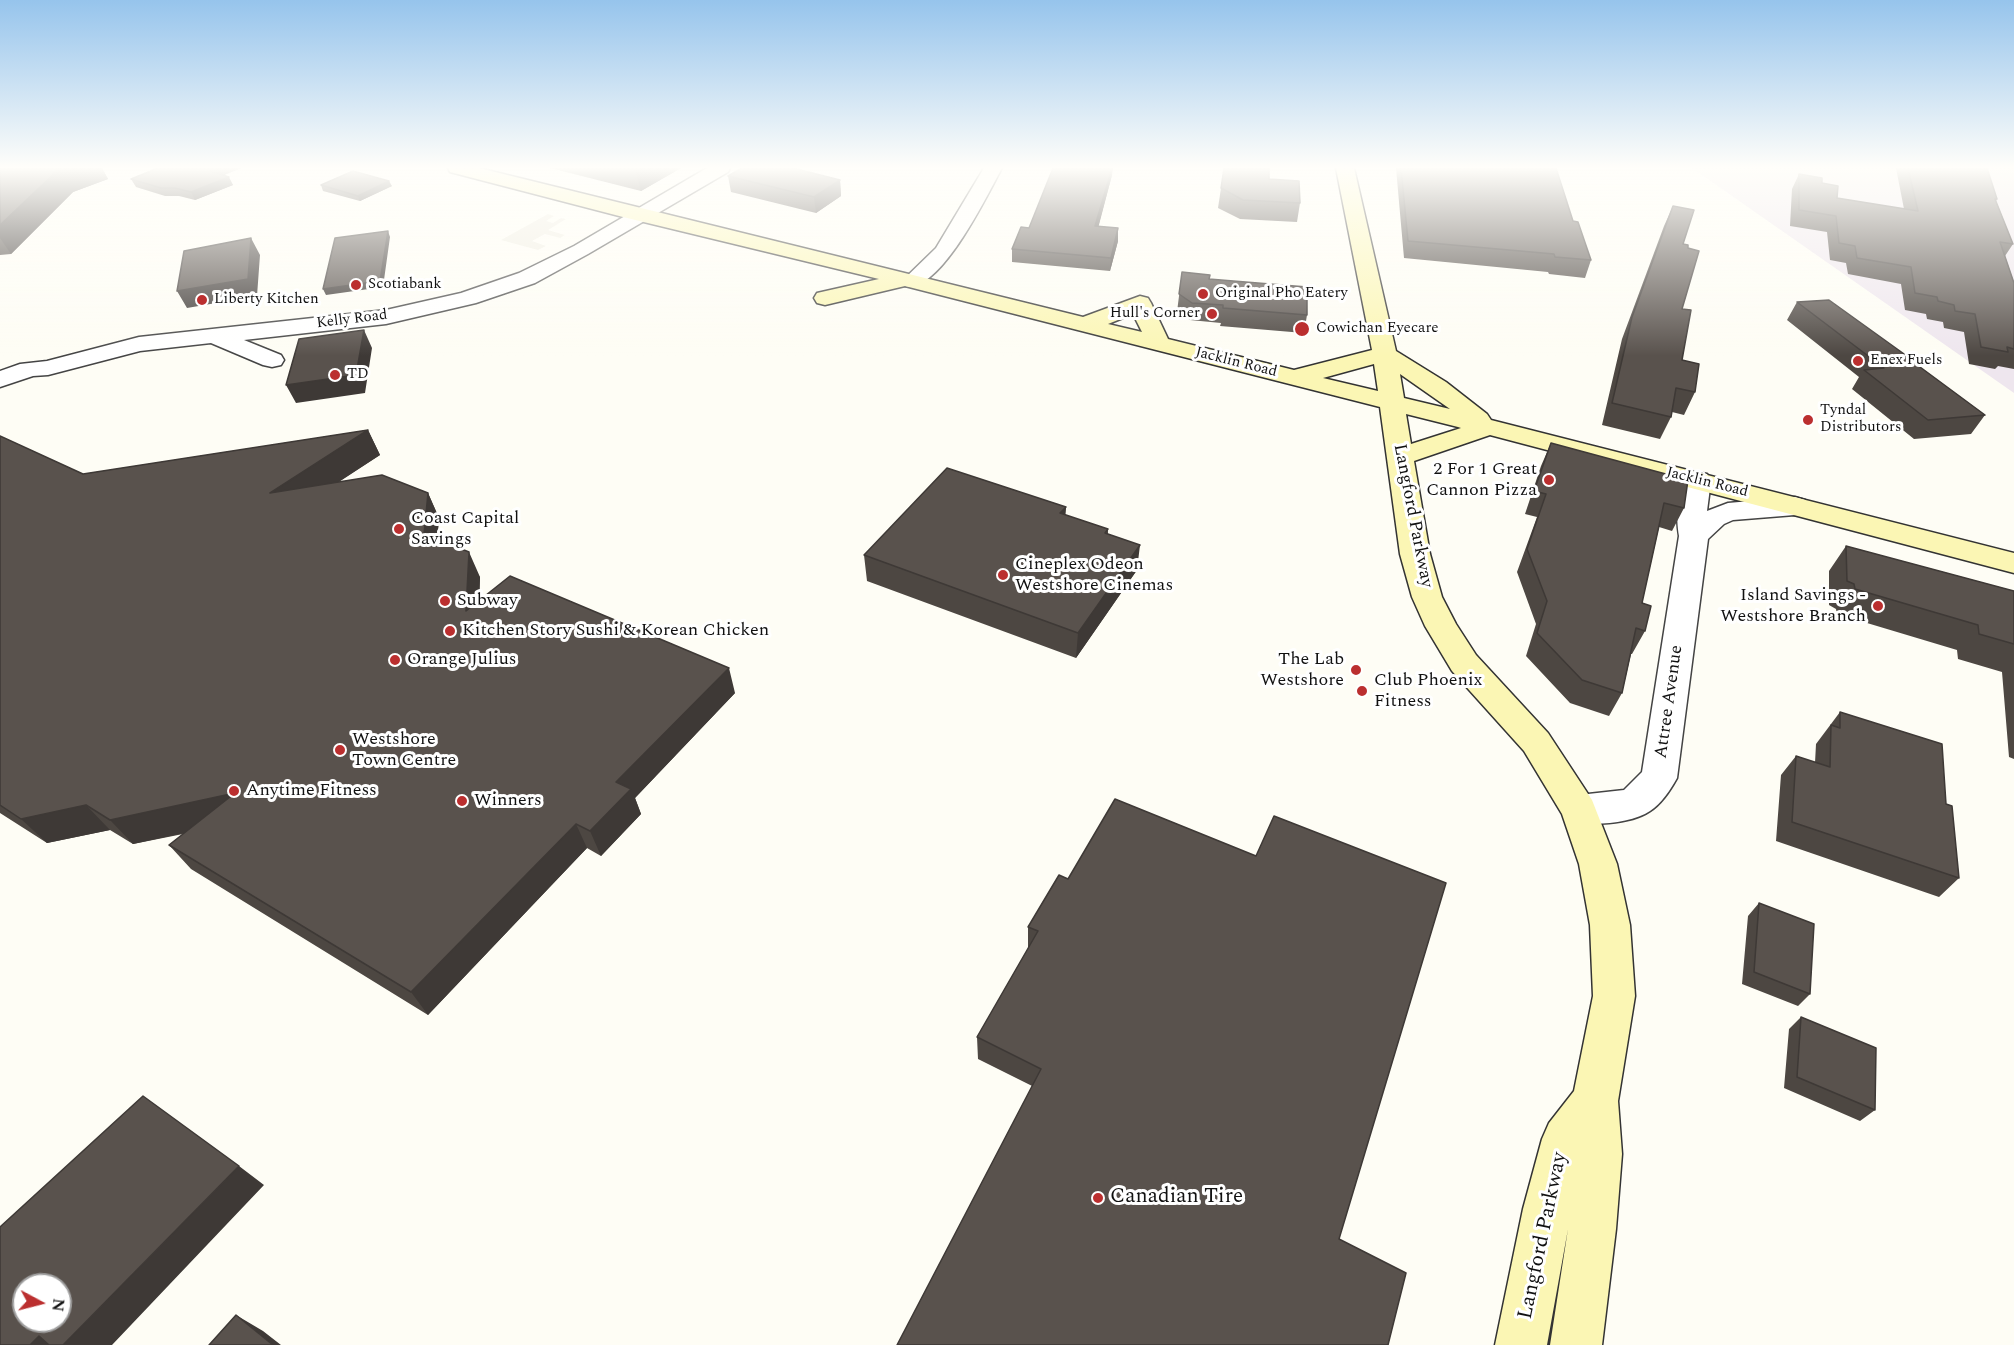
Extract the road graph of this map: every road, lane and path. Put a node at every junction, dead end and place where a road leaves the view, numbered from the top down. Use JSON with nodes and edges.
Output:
{"nodes":[{"id":1,"x":614,"y":231,"type":"edge"},
{"id":2,"x":701,"y":231,"type":"edge"},
{"id":3,"x":956,"y":231,"type":"edge"},
{"id":4,"x":1358,"y":231,"type":"edge"},
{"id":5,"x":849,"y":266,"type":"junction"},
{"id":6,"x":910,"y":281,"type":"junction"},
{"id":7,"x":1084,"y":325,"type":"junction"},
{"id":8,"x":210,"y":335,"type":"junction"},
{"id":9,"x":1159,"y":344,"type":"junction"},
{"id":10,"x":1384,"y":354,"type":"junction"},
{"id":11,"x":272,"y":360,"type":"dead end"},
{"id":12,"x":48,"y":368,"type":"junction"},
{"id":13,"x":1296,"y":378,"type":"junction"},
{"id":14,"x":0,"y":380,"type":"edge"},
{"id":15,"x":0,"y":390,"type":"edge"},
{"id":16,"x":1392,"y":402,"type":"junction"},
{"id":17,"x":1489,"y":427,"type":"junction"},
{"id":18,"x":1400,"y":457,"type":"junction"},
{"id":19,"x":1697,"y":480,"type":"junction"},
{"id":20,"x":1795,"y":506,"type":"junction"},
{"id":21,"x":1694,"y":536,"type":"junction"},
{"id":22,"x":2014,"y":563,"type":"edge"},
{"id":23,"x":1579,"y":810,"type":"junction"},
{"id":24,"x":1595,"y":1101,"type":"junction"},
{"id":25,"x":1521,"y":1345,"type":"edge"},
{"id":26,"x":1576,"y":1345,"type":"edge"}],
"edges":[{"from":1,"to":8,"type":"street","name":"Kelly Road"},
{"from":2,"to":5,"type":"main road","name":"Jacklin Road"},
{"from":3,"to":6,"type":"street"},
{"from":4,"to":10,"type":"main road","name":"Langford Parkway"},
{"from":5,"to":6,"type":"main road","name":"Jacklin Road"},
{"from":5,"to":6,"type":"main road"},
{"from":6,"to":7,"type":"main road","name":"Jacklin Road"},
{"from":7,"to":9,"type":"main road","name":"Jacklin Road"},
{"from":7,"to":9,"type":"main road"},
{"from":8,"to":11,"type":"street"},
{"from":8,"to":12,"type":"street","name":"Kelly Road"},
{"from":9,"to":13,"type":"main road","name":"Jacklin Road"},
{"from":10,"to":13,"type":"main road"},
{"from":10,"to":16,"type":"main road","name":"Langford Parkway"},
{"from":10,"to":17,"type":"main road"},
{"from":12,"to":14,"type":"street","name":"Kelly Road"},
{"from":12,"to":15,"type":"street","name":"Kelly Road"},
{"from":13,"to":16,"type":"main road","name":"Jacklin Road"},
{"from":16,"to":17,"type":"main road","name":"Jacklin Road"},
{"from":16,"to":18,"type":"main road","name":"Langford Parkway"},
{"from":17,"to":18,"type":"main road"},
{"from":17,"to":19,"type":"main road","name":"Jacklin Road"},
{"from":18,"to":23,"type":"main road","name":"Langford Parkway"},
{"from":19,"to":20,"type":"main road","name":"Jacklin Road"},
{"from":19,"to":21,"type":"street","name":"Attree Avenue"},
{"from":20,"to":21,"type":"street"},
{"from":20,"to":22,"type":"main road","name":"Jacklin Road"},
{"from":21,"to":23,"type":"street","name":"Attree Avenue"},
{"from":23,"to":24,"type":"main road","name":"Langford Parkway"},
{"from":24,"to":25,"type":"main road","name":"Langford Parkway"},
{"from":24,"to":26,"type":"main road","name":"Langford Parkway"}]}
